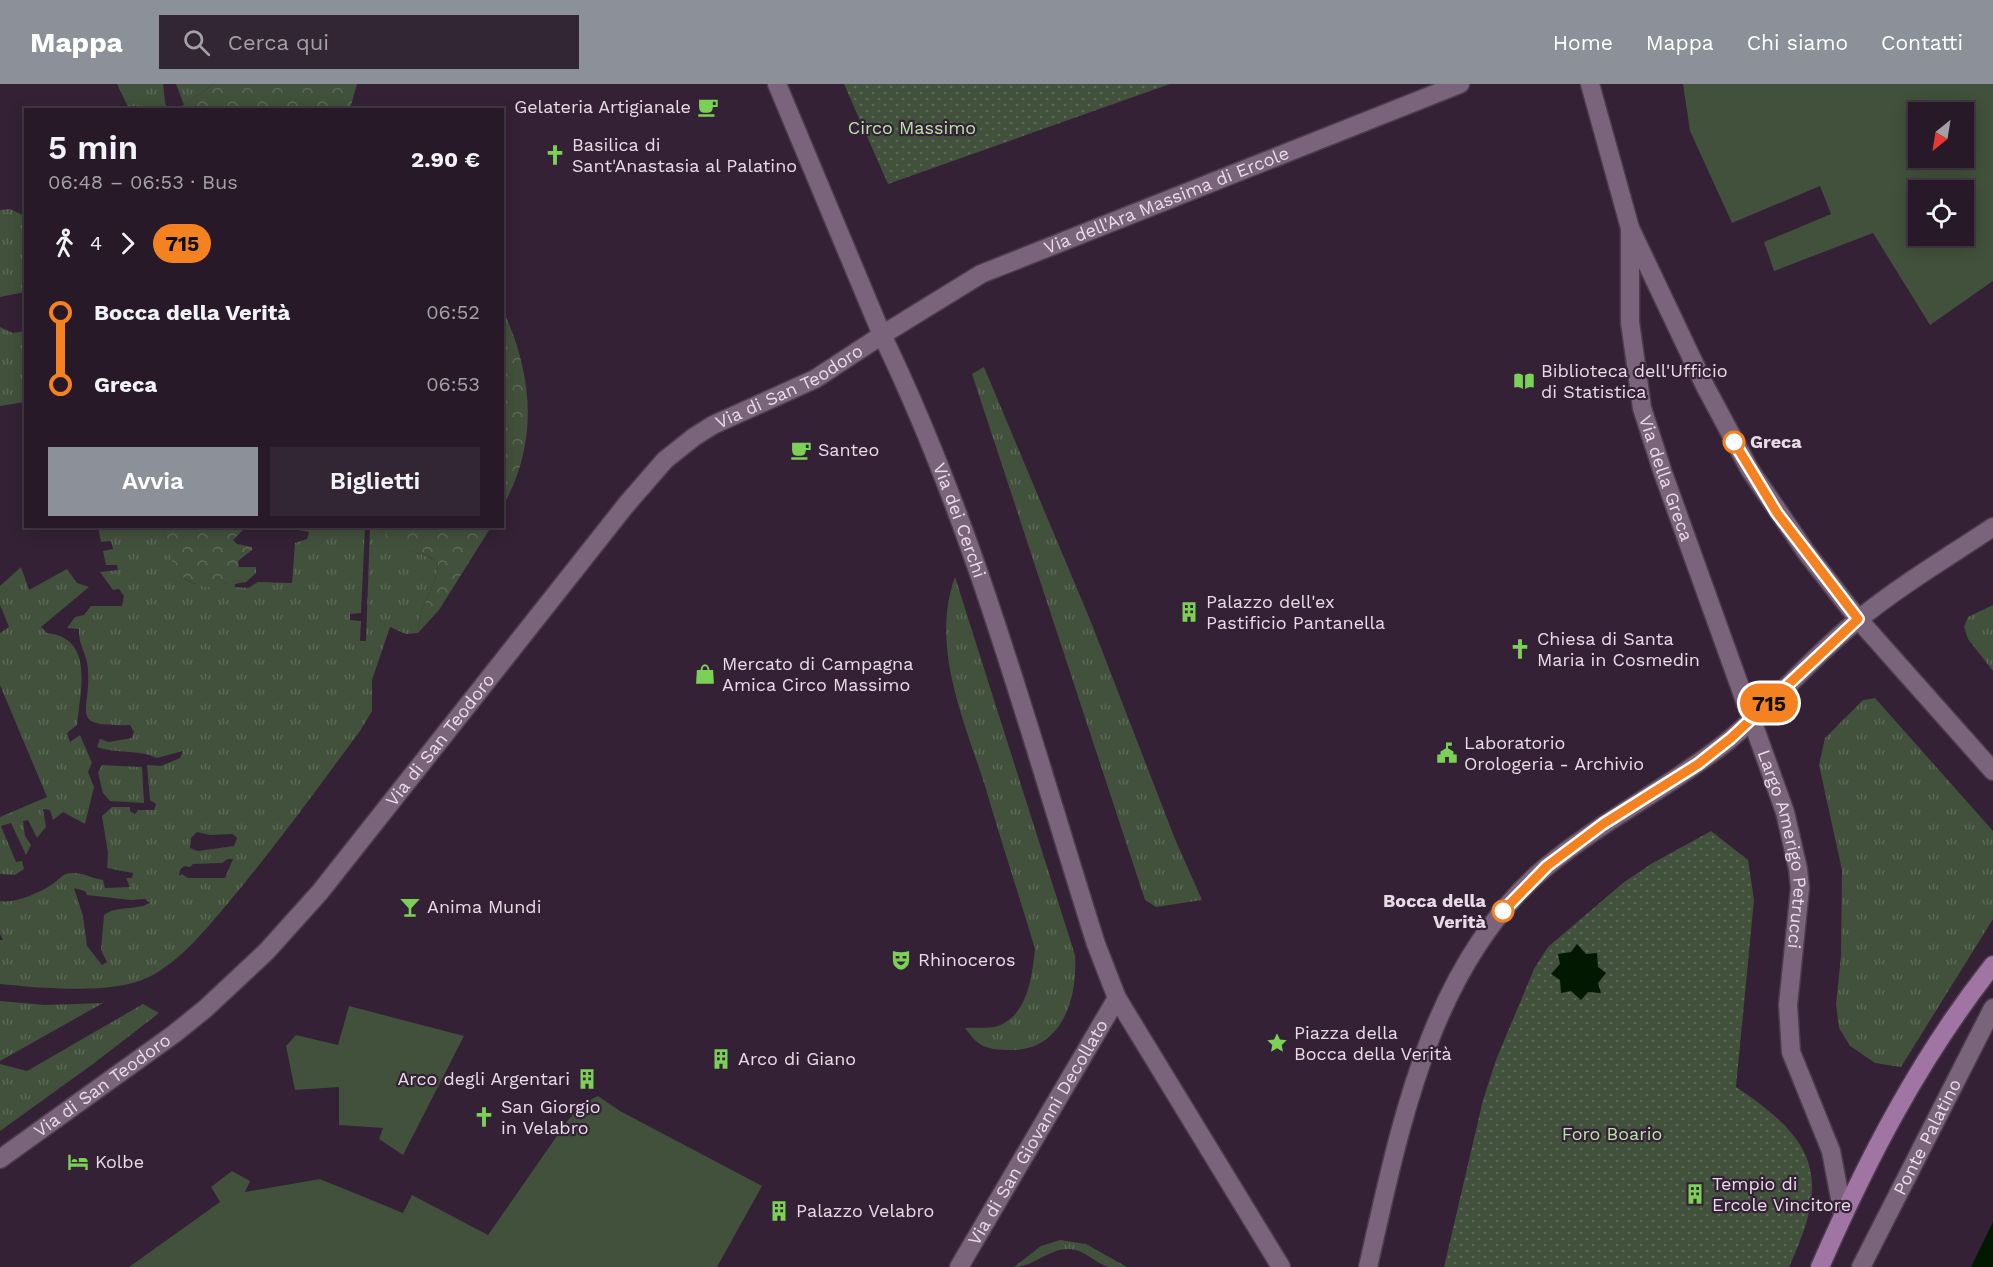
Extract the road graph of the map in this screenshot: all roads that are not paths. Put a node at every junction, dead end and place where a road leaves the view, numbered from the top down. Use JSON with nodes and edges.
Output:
{"nodes":[{"id":1,"x":777,"y":84,"type":"edge"},
{"id":2,"x":1460,"y":84,"type":"edge"},
{"id":3,"x":1590,"y":84,"type":"edge"},
{"id":4,"x":1630,"y":228,"type":"junction"},
{"id":5,"x":882,"y":334,"type":"junction"},
{"id":6,"x":1993,"y":527,"type":"edge"},
{"id":7,"x":1858,"y":619,"type":"junction"},
{"id":8,"x":1752,"y":720,"type":"junction"},
{"id":9,"x":1993,"y":771,"type":"edge"},
{"id":10,"x":1993,"y":965,"type":"edge"},
{"id":11,"x":1117,"y":998,"type":"junction"},
{"id":12,"x":1993,"y":1008,"type":"edge"},
{"id":13,"x":0,"y":1159,"type":"edge"},
{"id":14,"x":1843,"y":1214,"type":"junction"},
{"id":15,"x":959,"y":1267,"type":"edge"},
{"id":16,"x":1281,"y":1267,"type":"edge"},
{"id":17,"x":1368,"y":1267,"type":"edge"},
{"id":18,"x":1820,"y":1267,"type":"edge"},
{"id":19,"x":1861,"y":1267,"type":"edge"}],
"edges":[{"from":1,"to":5,"type":"main road","name":"Via dei Cerchi"},
{"from":2,"to":5,"type":"main road","name":"Via dell'Ara Massima di Ercole"},
{"from":3,"to":4,"type":"main road","name":"Via della Greca"},
{"from":4,"to":7,"type":"main road","name":"Via della Greca"},
{"from":4,"to":8,"type":"main road","name":"Via della Greca"},
{"from":5,"to":11,"type":"main road","name":"Via dei Cerchi"},
{"from":5,"to":13,"type":"main road","name":"Via di San Teodoro"},
{"from":6,"to":7,"type":"main road"},
{"from":7,"to":8,"type":"main road"},
{"from":7,"to":9,"type":"main road"},
{"from":8,"to":14,"type":"main road","name":"Largo Amerigo Petrucci"},
{"from":8,"to":17,"type":"main road"},
{"from":10,"to":14,"type":"main road"},
{"from":11,"to":15,"type":"main road","name":"Via di San Giovanni Decollato"},
{"from":11,"to":16,"type":"main road"},
{"from":12,"to":19,"type":"main road","name":"Ponte Palatino"},
{"from":14,"to":18,"type":"main road"}]}
